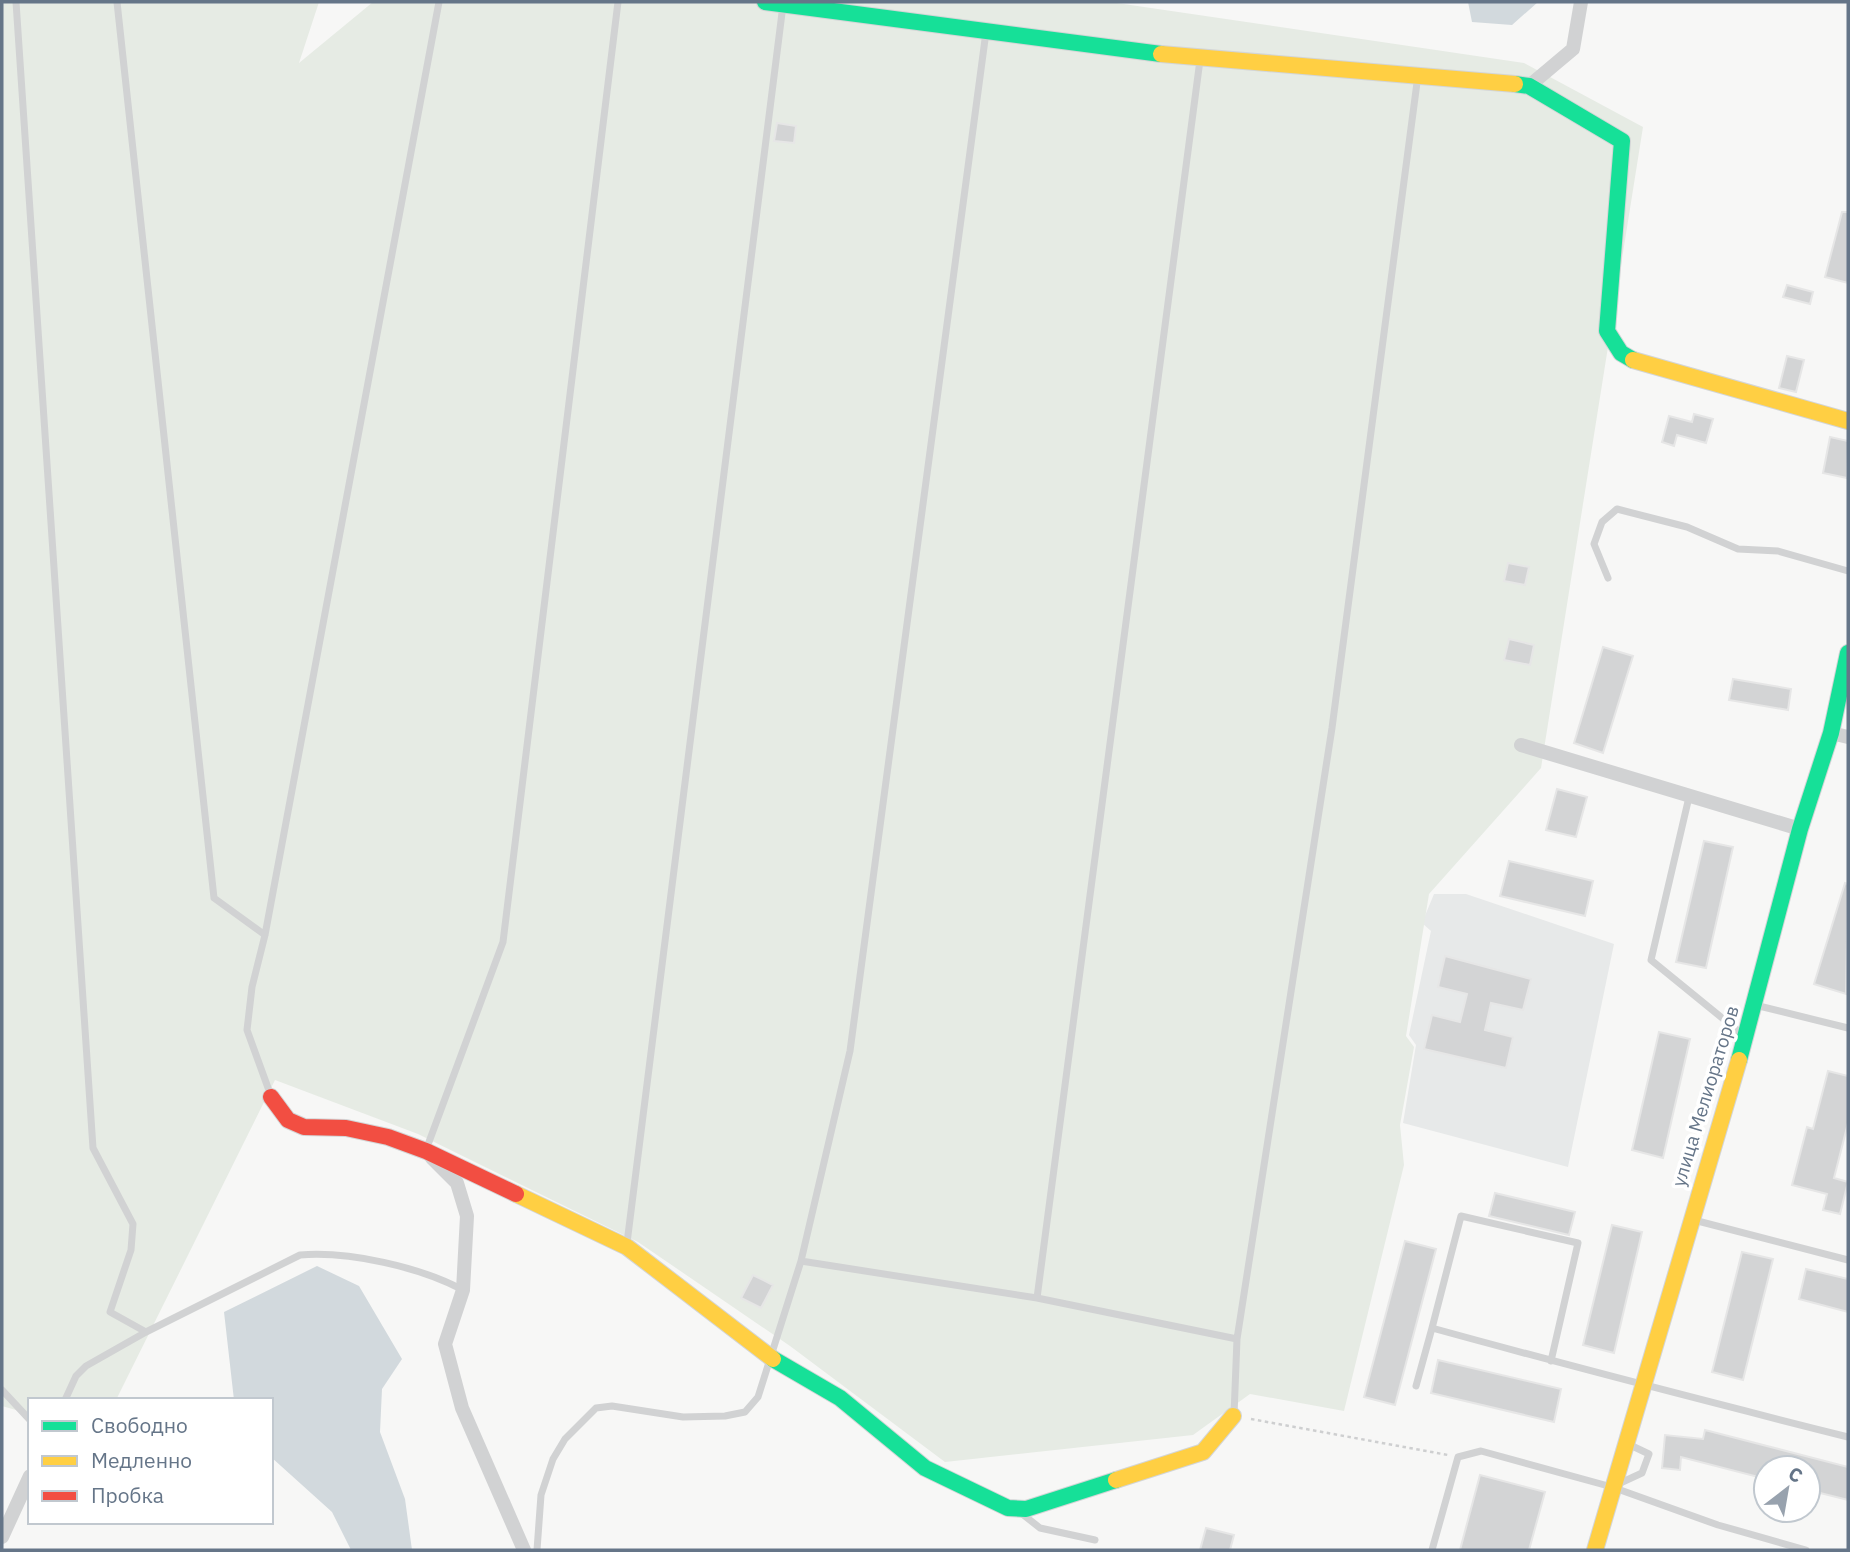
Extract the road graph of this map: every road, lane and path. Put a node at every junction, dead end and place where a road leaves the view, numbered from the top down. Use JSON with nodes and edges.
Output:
{"nodes":[{"id":1,"x":16,"y":2,"type":"edge"},
{"id":2,"x":117,"y":2,"type":"edge"},
{"id":3,"x":439,"y":2,"type":"edge"},
{"id":4,"x":618,"y":2,"type":"edge"},
{"id":5,"x":765,"y":2,"type":"edge"},
{"id":6,"x":1581,"y":2,"type":"edge"},
{"id":7,"x":783,"y":4,"type":"junction"},
{"id":8,"x":986,"y":31,"type":"junction"},
{"id":9,"x":1200,"y":59,"type":"junction"},
{"id":10,"x":1418,"y":74,"type":"junction"},
{"id":11,"x":1529,"y":86,"type":"junction"},
{"id":12,"x":1848,"y":422,"type":"edge"},
{"id":13,"x":1848,"y":570,"type":"edge"},
{"id":14,"x":1608,"y":578,"type":"dead end"},
{"id":15,"x":1848,"y":653,"type":"edge"},
{"id":16,"x":1831,"y":733,"type":"junction"},
{"id":17,"x":1848,"y":737,"type":"edge"},
{"id":18,"x":1521,"y":746,"type":"dead end"},
{"id":19,"x":1689,"y":797,"type":"junction"},
{"id":20,"x":1801,"y":829,"type":"junction"},
{"id":21,"x":265,"y":935,"type":"junction"},
{"id":22,"x":1755,"y":1005,"type":"junction"},
{"id":23,"x":1848,"y":1028,"type":"edge"},
{"id":24,"x":1746,"y":1038,"type":"junction"},
{"id":25,"x":271,"y":1097,"type":"joint"},
{"id":26,"x":426,"y":1151,"type":"junction"},
{"id":27,"x":1690,"y":1219,"type":"junction"},
{"id":28,"x":627,"y":1247,"type":"junction"},
{"id":29,"x":1848,"y":1260,"type":"edge"},
{"id":30,"x":801,"y":1261,"type":"junction"},
{"id":31,"x":463,"y":1290,"type":"junction"},
{"id":32,"x":1037,"y":1298,"type":"junction"},
{"id":33,"x":1432,"y":1328,"type":"junction"},
{"id":34,"x":146,"y":1332,"type":"junction"},
{"id":35,"x":1237,"y":1339,"type":"junction"},
{"id":36,"x":771,"y":1357,"type":"junction"},
{"id":37,"x":1551,"y":1361,"type":"junction"},
{"id":38,"x":1642,"y":1385,"type":"junction"},
{"id":39,"x":1416,"y":1387,"type":"dead end"},
{"id":40,"x":2,"y":1390,"type":"edge"},
{"id":41,"x":66,"y":1398,"type":"edge"},
{"id":42,"x":1234,"y":1416,"type":"junction"},
{"id":43,"x":28,"y":1418,"type":"edge"},
{"id":44,"x":1848,"y":1437,"type":"edge"},
{"id":45,"x":1626,"y":1443,"type":"junction"},
{"id":46,"x":1458,"y":1457,"type":"junction"},
{"id":47,"x":28,"y":1480,"type":"edge"},
{"id":48,"x":1612,"y":1487,"type":"junction"},
{"id":49,"x":1018,"y":1510,"type":"junction"},
{"id":50,"x":2,"y":1537,"type":"edge"},
{"id":51,"x":1095,"y":1540,"type":"dead end"},
{"id":52,"x":524,"y":1550,"type":"edge"},
{"id":53,"x":537,"y":1550,"type":"edge"},
{"id":54,"x":1432,"y":1550,"type":"edge"},
{"id":55,"x":1595,"y":1550,"type":"edge"},
{"id":56,"x":1806,"y":1550,"type":"edge"}],
"edges":[{"from":1,"to":34,"type":"lane"},
{"from":2,"to":21,"type":"lane"},
{"from":3,"to":21,"type":"lane"},
{"from":4,"to":26,"type":"lane"},
{"from":5,"to":7,"type":"street"},
{"from":6,"to":11,"type":"street"},
{"from":7,"to":8,"type":"street"},
{"from":7,"to":28,"type":"lane"},
{"from":8,"to":9,"type":"street"},
{"from":8,"to":30,"type":"lane"},
{"from":9,"to":10,"type":"street"},
{"from":9,"to":32,"type":"lane"},
{"from":10,"to":11,"type":"street"},
{"from":10,"to":35,"type":"lane"},
{"from":11,"to":12,"type":"street"},
{"from":13,"to":14,"type":"lane"},
{"from":15,"to":16,"type":"street","name":"улица Мелиораторов"},
{"from":16,"to":17,"type":"street"},
{"from":16,"to":20,"type":"street","name":"улица Мелиораторов"},
{"from":18,"to":19,"type":"street"},
{"from":19,"to":20,"type":"street"},
{"from":19,"to":24,"type":"lane"},
{"from":20,"to":22,"type":"street","name":"улица Мелиораторов"},
{"from":21,"to":25,"type":"lane"},
{"from":22,"to":23,"type":"lane"},
{"from":22,"to":24,"type":"street","name":"улица Мелиораторов"},
{"from":24,"to":27,"type":"street","name":"улица Мелиораторов"},
{"from":25,"to":26,"type":"street"},
{"from":26,"to":28,"type":"street"},
{"from":26,"to":31,"type":"street"},
{"from":27,"to":29,"type":"lane"},
{"from":27,"to":38,"type":"street","name":"улица Мелиораторов"},
{"from":28,"to":36,"type":"street"},
{"from":30,"to":32,"type":"lane"},
{"from":30,"to":36,"type":"lane"},
{"from":31,"to":34,"type":"lane"},
{"from":31,"to":52,"type":"street"},
{"from":32,"to":35,"type":"lane"},
{"from":33,"to":37,"type":"lane"},
{"from":33,"to":37,"type":"lane"},
{"from":33,"to":39,"type":"lane"},
{"from":34,"to":41,"type":"lane"},
{"from":35,"to":42,"type":"lane"},
{"from":36,"to":49,"type":"street"},
{"from":36,"to":53,"type":"lane"},
{"from":37,"to":38,"type":"lane"},
{"from":38,"to":44,"type":"lane"},
{"from":38,"to":45,"type":"street","name":"улица Мелиораторов"},
{"from":40,"to":43,"type":"lane"},
{"from":42,"to":46,"type":"path"},
{"from":42,"to":49,"type":"street"},
{"from":45,"to":48,"type":"street","name":"улица Мелиораторов"},
{"from":45,"to":48,"type":"lane"},
{"from":46,"to":48,"type":"lane"},
{"from":46,"to":54,"type":"lane"},
{"from":47,"to":50,"type":"street"},
{"from":48,"to":55,"type":"street","name":"улица Мелиораторов"},
{"from":48,"to":56,"type":"lane"},
{"from":49,"to":51,"type":"lane"}]}
